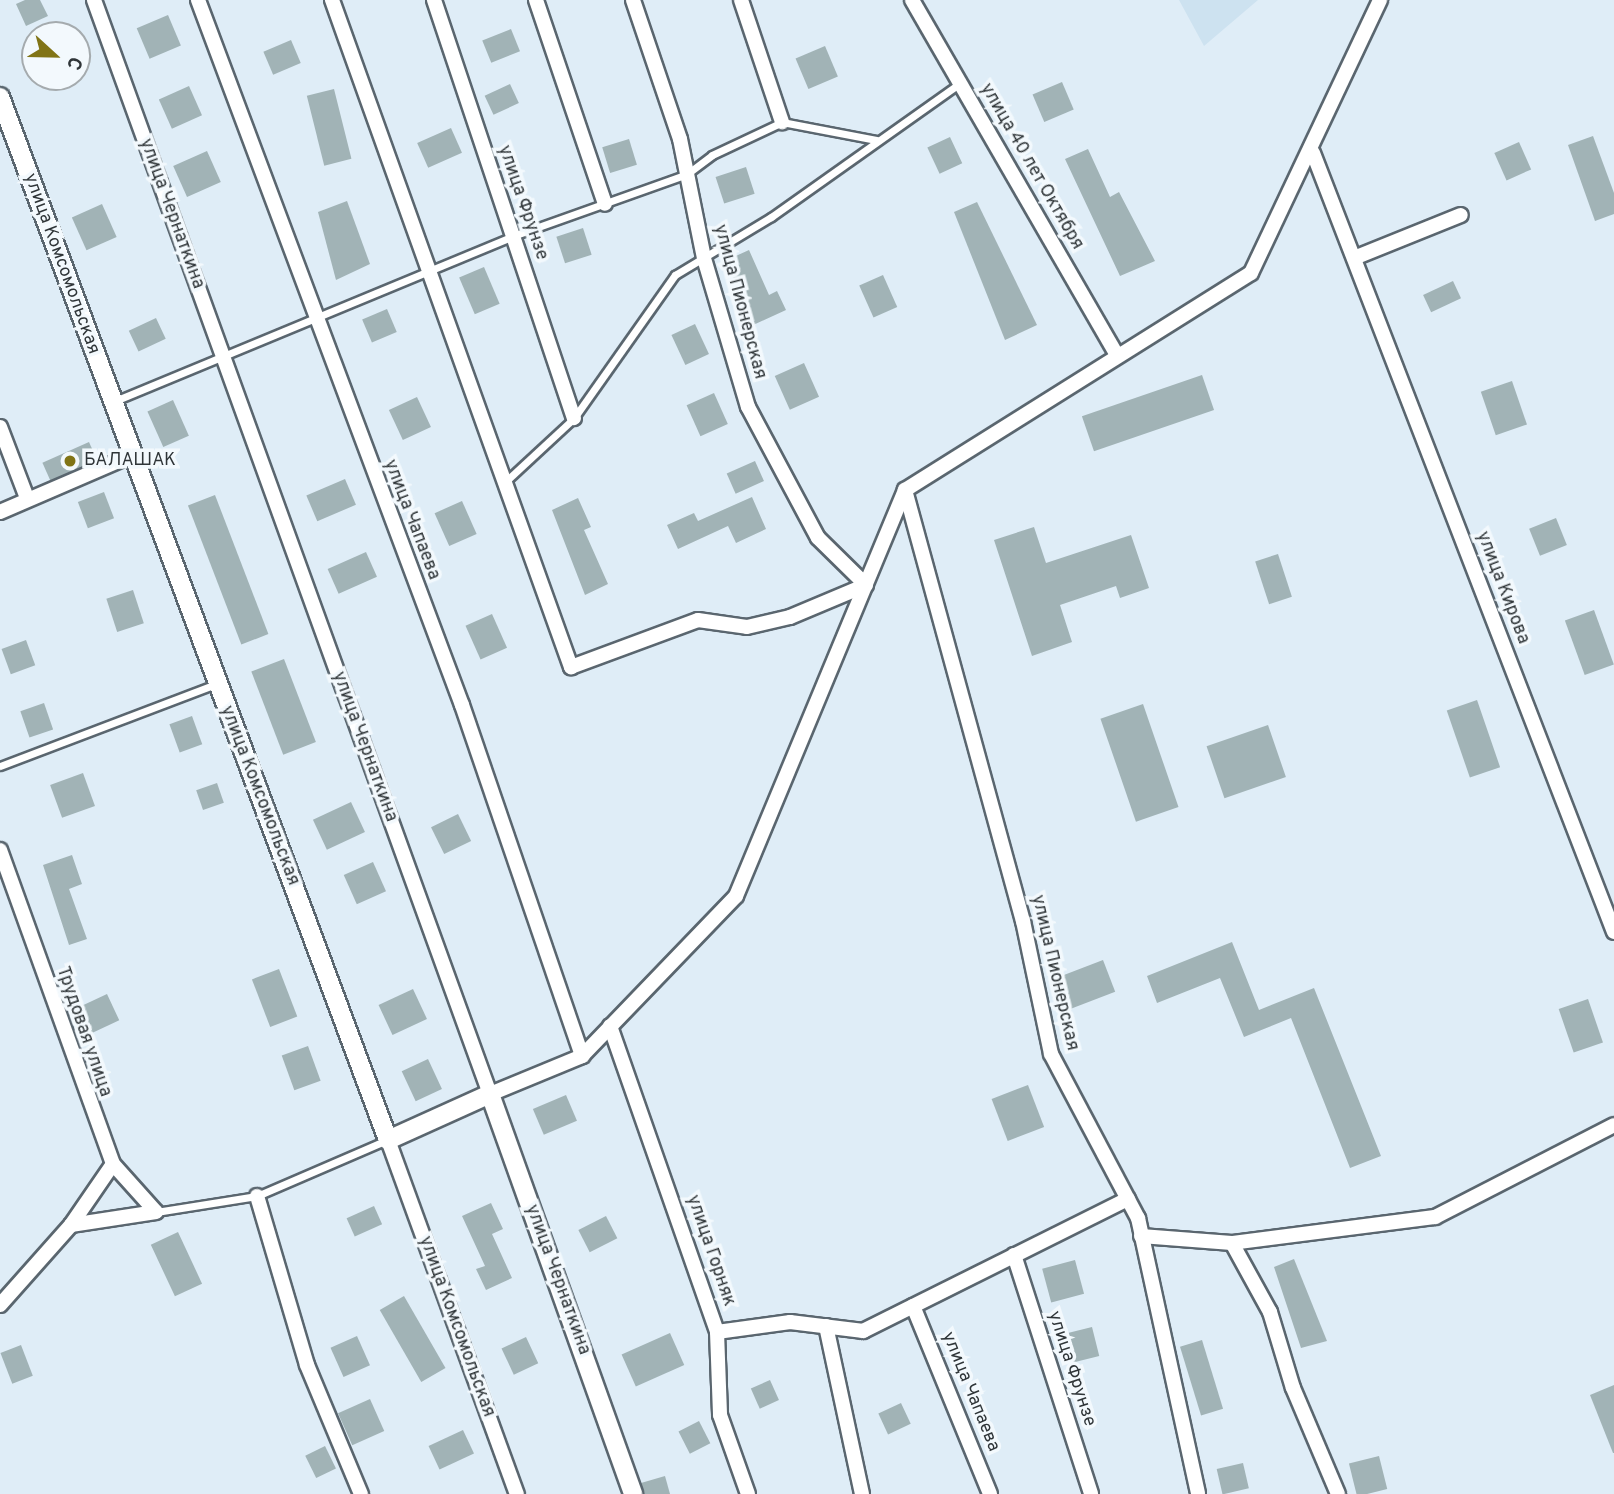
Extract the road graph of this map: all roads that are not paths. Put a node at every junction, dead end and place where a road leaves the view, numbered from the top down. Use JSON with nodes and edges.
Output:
{"nodes":[{"id":1,"x":94,"y":0,"type":"edge"},
{"id":2,"x":198,"y":0,"type":"edge"},
{"id":3,"x":332,"y":0,"type":"edge"},
{"id":4,"x":434,"y":0,"type":"edge"},
{"id":5,"x":536,"y":0,"type":"edge"},
{"id":6,"x":633,"y":0,"type":"edge"},
{"id":7,"x":741,"y":0,"type":"edge"},
{"id":8,"x":912,"y":0,"type":"edge"},
{"id":9,"x":1380,"y":0,"type":"edge"},
{"id":10,"x":960,"y":83,"type":"junction"},
{"id":11,"x":0,"y":97,"type":"edge"},
{"id":12,"x":782,"y":122,"type":"junction"},
{"id":13,"x":876,"y":140,"type":"junction"},
{"id":14,"x":1313,"y":153,"type":"junction"},
{"id":15,"x":687,"y":174,"type":"junction"},
{"id":16,"x":605,"y":204,"type":"junction"},
{"id":17,"x":1461,"y":215,"type":"dead end"},
{"id":18,"x":513,"y":236,"type":"junction"},
{"id":19,"x":704,"y":258,"type":"junction"},
{"id":20,"x":1353,"y":258,"type":"junction"},
{"id":21,"x":429,"y":271,"type":"junction"},
{"id":22,"x":312,"y":316,"type":"junction"},
{"id":23,"x":1116,"y":353,"type":"junction"},
{"id":24,"x":224,"y":360,"type":"junction"},
{"id":25,"x":111,"y":402,"type":"junction"},
{"id":26,"x":574,"y":418,"type":"junction"},
{"id":27,"x":0,"y":428,"type":"edge"},
{"id":28,"x":130,"y":456,"type":"junction"},
{"id":29,"x":505,"y":482,"type":"junction"},
{"id":30,"x":905,"y":491,"type":"junction"},
{"id":31,"x":27,"y":498,"type":"junction"},
{"id":32,"x":0,"y":512,"type":"edge"},
{"id":33,"x":866,"y":585,"type":"junction"},
{"id":34,"x":216,"y":684,"type":"junction"},
{"id":35,"x":0,"y":766,"type":"edge"},
{"id":36,"x":0,"y":850,"type":"edge"},
{"id":37,"x":1614,"y":932,"type":"edge"},
{"id":38,"x":610,"y":1026,"type":"junction"},
{"id":39,"x":582,"y":1056,"type":"junction"},
{"id":40,"x":490,"y":1094,"type":"junction"},
{"id":41,"x":1614,"y":1125,"type":"edge"},
{"id":42,"x":388,"y":1140,"type":"junction"},
{"id":43,"x":113,"y":1164,"type":"junction"},
{"id":44,"x":257,"y":1196,"type":"junction"},
{"id":45,"x":1128,"y":1199,"type":"junction"},
{"id":46,"x":156,"y":1212,"type":"junction"},
{"id":47,"x":71,"y":1225,"type":"junction"},
{"id":48,"x":1141,"y":1236,"type":"junction"},
{"id":49,"x":1232,"y":1243,"type":"junction"},
{"id":50,"x":1014,"y":1255,"type":"junction"},
{"id":51,"x":0,"y":1305,"type":"edge"},
{"id":52,"x":913,"y":1306,"type":"junction"},
{"id":53,"x":826,"y":1326,"type":"junction"},
{"id":54,"x":717,"y":1332,"type":"junction"},
{"id":55,"x":361,"y":1494,"type":"edge"},
{"id":56,"x":517,"y":1494,"type":"edge"},
{"id":57,"x":633,"y":1494,"type":"edge"},
{"id":58,"x":748,"y":1494,"type":"edge"},
{"id":59,"x":862,"y":1494,"type":"edge"},
{"id":60,"x":990,"y":1494,"type":"edge"},
{"id":61,"x":1091,"y":1494,"type":"edge"},
{"id":62,"x":1198,"y":1494,"type":"edge"},
{"id":63,"x":1338,"y":1494,"type":"edge"}],
"edges":[{"from":1,"to":24,"type":"street","name":"улица Чернаткина"},
{"from":2,"to":22,"type":"street","name":"улица Чапаева"},
{"from":3,"to":21,"type":"street"},
{"from":4,"to":18,"type":"street","name":"улица Фрунзе"},
{"from":5,"to":16,"type":"street"},
{"from":6,"to":15,"type":"street","name":"улица Пионерская"},
{"from":7,"to":12,"type":"street"},
{"from":8,"to":10,"type":"street","name":"улица 40 лет Октября"},
{"from":9,"to":14,"type":"street"},
{"from":10,"to":13,"type":"lane"},
{"from":10,"to":23,"type":"street","name":"улица 40 лет Октября"},
{"from":11,"to":25,"type":"street","name":"улица Комсомольская"},
{"from":12,"to":13,"type":"lane"},
{"from":12,"to":15,"type":"lane"},
{"from":13,"to":19,"type":"lane"},
{"from":14,"to":20,"type":"street","name":"улица Кирова"},
{"from":14,"to":23,"type":"street"},
{"from":15,"to":16,"type":"lane"},
{"from":15,"to":19,"type":"street","name":"улица Пионерская"},
{"from":16,"to":18,"type":"lane"},
{"from":17,"to":20,"type":"street"},
{"from":18,"to":21,"type":"lane"},
{"from":18,"to":26,"type":"street","name":"улица Фрунзе"},
{"from":19,"to":26,"type":"lane"},
{"from":19,"to":33,"type":"street","name":"улица Пионерская"},
{"from":20,"to":37,"type":"street","name":"улица Кирова"},
{"from":21,"to":22,"type":"lane"},
{"from":21,"to":29,"type":"street"},
{"from":22,"to":24,"type":"lane"},
{"from":22,"to":39,"type":"street","name":"улица Чапаева"},
{"from":23,"to":30,"type":"street"},
{"from":24,"to":25,"type":"lane"},
{"from":24,"to":40,"type":"street","name":"улица Чернаткина"},
{"from":25,"to":28,"type":"street","name":"улица Комсомольская"},
{"from":26,"to":29,"type":"lane"},
{"from":27,"to":31,"type":"street"},
{"from":28,"to":31,"type":"street"},
{"from":28,"to":34,"type":"street","name":"улица Комсомольская"},
{"from":29,"to":33,"type":"street"},
{"from":30,"to":33,"type":"street"},
{"from":30,"to":45,"type":"street","name":"улица Пионерская"},
{"from":31,"to":32,"type":"street"},
{"from":33,"to":38,"type":"street"},
{"from":34,"to":35,"type":"lane"},
{"from":34,"to":42,"type":"street","name":"улица Комсомольская"},
{"from":36,"to":43,"type":"street","name":"Трудовая улица"},
{"from":38,"to":39,"type":"street"},
{"from":38,"to":54,"type":"street","name":"улица Горняк"},
{"from":39,"to":40,"type":"street"},
{"from":40,"to":42,"type":"street"},
{"from":40,"to":57,"type":"street","name":"улица Чернаткина"},
{"from":41,"to":49,"type":"street"},
{"from":42,"to":44,"type":"lane"},
{"from":42,"to":56,"type":"street","name":"улица Комсомольская"},
{"from":43,"to":46,"type":"street","name":"Трудовая улица"},
{"from":43,"to":47,"type":"street"},
{"from":44,"to":46,"type":"lane"},
{"from":44,"to":55,"type":"street"},
{"from":45,"to":48,"type":"street","name":"улица Пионерская"},
{"from":45,"to":50,"type":"street"},
{"from":46,"to":47,"type":"street"},
{"from":47,"to":51,"type":"street"},
{"from":48,"to":49,"type":"street"},
{"from":48,"to":62,"type":"street","name":"улица Пионерская"},
{"from":49,"to":63,"type":"street"},
{"from":50,"to":52,"type":"street"},
{"from":50,"to":61,"type":"street","name":"улица Фрунзе"},
{"from":52,"to":53,"type":"street"},
{"from":52,"to":60,"type":"street","name":"улица Чапаева"},
{"from":53,"to":54,"type":"street"},
{"from":53,"to":59,"type":"street"},
{"from":54,"to":58,"type":"street","name":"улица Горняк"}]}
